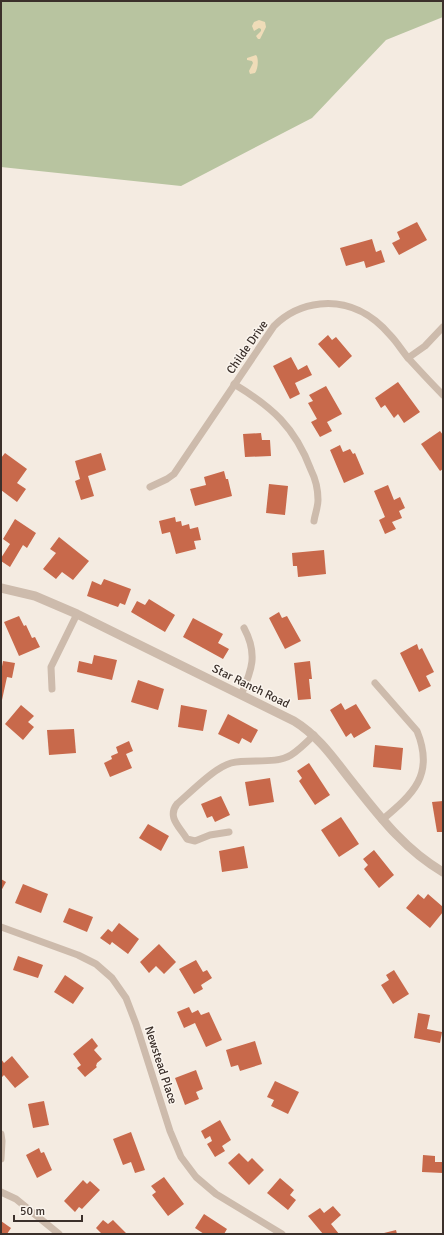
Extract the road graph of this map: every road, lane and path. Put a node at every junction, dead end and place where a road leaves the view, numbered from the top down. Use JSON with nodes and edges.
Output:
{"nodes":[{"id":1,"x":443,"y":327,"type":"edge"},
{"id":2,"x":408,"y":358,"type":"junction"},
{"id":3,"x":234,"y":384,"type":"junction"},
{"id":4,"x":443,"y":395,"type":"edge"},
{"id":5,"x":150,"y":487,"type":"dead end"},
{"id":6,"x":314,"y":521,"type":"dead end"},
{"id":7,"x":1,"y":588,"type":"edge"},
{"id":8,"x":77,"y":614,"type":"junction"},
{"id":9,"x":244,"y":628,"type":"dead end"},
{"id":10,"x":375,"y":683,"type":"dead end"},
{"id":11,"x":52,"y":689,"type":"dead end"},
{"id":12,"x":241,"y":695,"type":"junction"},
{"id":13,"x":314,"y":735,"type":"junction"},
{"id":14,"x":382,"y":820,"type":"junction"},
{"id":15,"x":229,"y":832,"type":"dead end"},
{"id":16,"x":443,"y":872,"type":"edge"},
{"id":17,"x":1,"y":927,"type":"edge"},
{"id":18,"x":1,"y":1134,"type":"edge"},
{"id":19,"x":1,"y":1160,"type":"edge"},
{"id":20,"x":1,"y":1192,"type":"edge"},
{"id":21,"x":59,"y":1234,"type":"edge"},
{"id":22,"x":282,"y":1234,"type":"edge"}],
"edges":[{"from":1,"to":2,"type":"street"},
{"from":2,"to":3,"type":"street","name":"Childe Drive"},
{"from":2,"to":4,"type":"street","name":"Childe Drive"},
{"from":3,"to":5,"type":"street","name":"Childe Drive"},
{"from":3,"to":6,"type":"street"},
{"from":7,"to":8,"type":"street","name":"Star Ranch Road"},
{"from":8,"to":11,"type":"street"},
{"from":8,"to":12,"type":"street","name":"Star Ranch Road"},
{"from":9,"to":12,"type":"street"},
{"from":10,"to":14,"type":"street"},
{"from":12,"to":13,"type":"street","name":"Star Ranch Road"},
{"from":13,"to":14,"type":"street","name":"Star Ranch Road"},
{"from":13,"to":15,"type":"street"},
{"from":14,"to":16,"type":"street","name":"Star Ranch Road"},
{"from":17,"to":22,"type":"street","name":"Newstead Place"},
{"from":18,"to":19,"type":"street"},
{"from":20,"to":21,"type":"street"}]}
